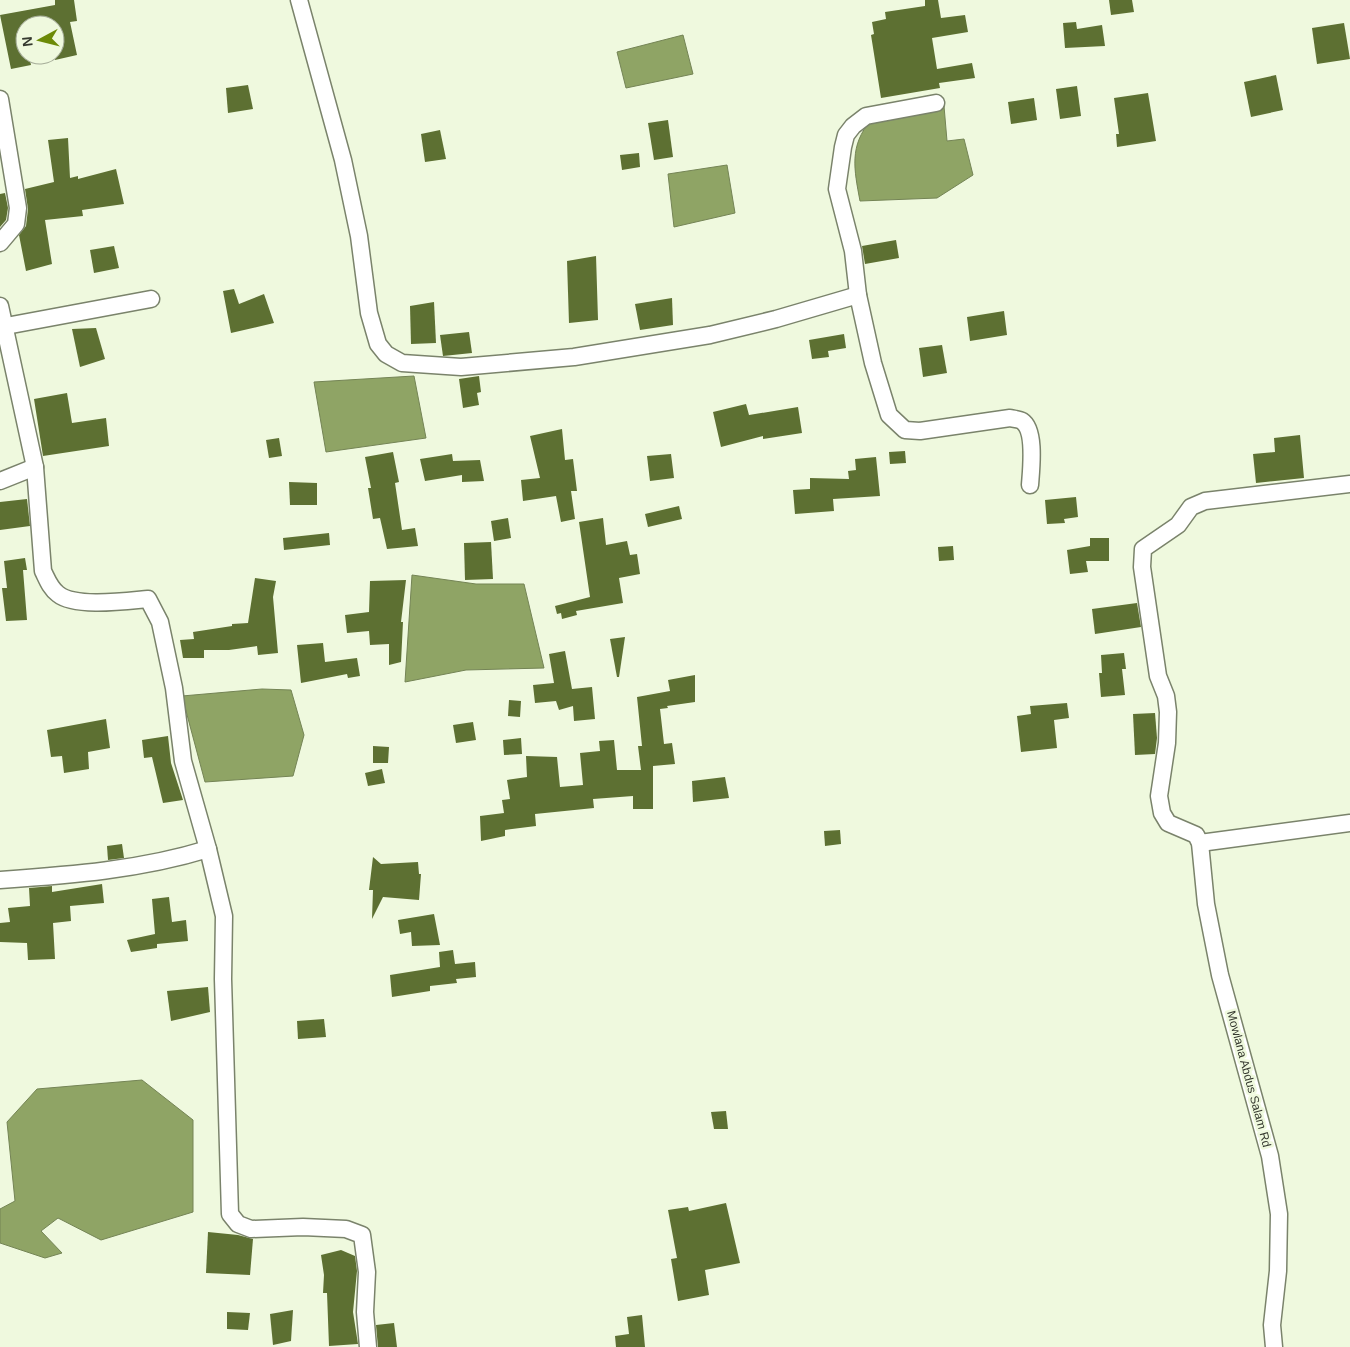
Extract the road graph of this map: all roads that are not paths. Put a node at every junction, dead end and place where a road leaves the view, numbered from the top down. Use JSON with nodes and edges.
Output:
{"nodes":[{"id":1,"x":299,"y":0,"type":"edge"},
{"id":2,"x":0,"y":99,"type":"edge"},
{"id":3,"x":936,"y":104,"type":"dead end"},
{"id":4,"x":0,"y":243,"type":"edge"},
{"id":5,"x":858,"y":295,"type":"junction"},
{"id":6,"x":151,"y":299,"type":"dead end"},
{"id":7,"x":0,"y":306,"type":"edge"},
{"id":8,"x":6,"y":326,"type":"junction"},
{"id":9,"x":36,"y":467,"type":"junction"},
{"id":10,"x":0,"y":481,"type":"edge"},
{"id":11,"x":1350,"y":484,"type":"edge"},
{"id":12,"x":1030,"y":485,"type":"dead end"},
{"id":13,"x":1350,"y":823,"type":"edge"},
{"id":14,"x":1200,"y":842,"type":"junction"},
{"id":15,"x":208,"y":849,"type":"junction"},
{"id":16,"x":0,"y":880,"type":"edge"},
{"id":17,"x":368,"y":1347,"type":"edge"},
{"id":18,"x":1274,"y":1347,"type":"edge"}],
"edges":[{"from":1,"to":5,"type":"street"},
{"from":2,"to":4,"type":"street"},
{"from":3,"to":5,"type":"street"},
{"from":5,"to":12,"type":"street"},
{"from":6,"to":8,"type":"street"},
{"from":7,"to":8,"type":"street"},
{"from":8,"to":9,"type":"street"},
{"from":9,"to":10,"type":"street"},
{"from":9,"to":15,"type":"street"},
{"from":11,"to":14,"type":"street"},
{"from":13,"to":14,"type":"street"},
{"from":14,"to":18,"type":"street","name":"Mowlana Abdus Salam Rd"},
{"from":15,"to":16,"type":"street"},
{"from":15,"to":17,"type":"street"}]}
